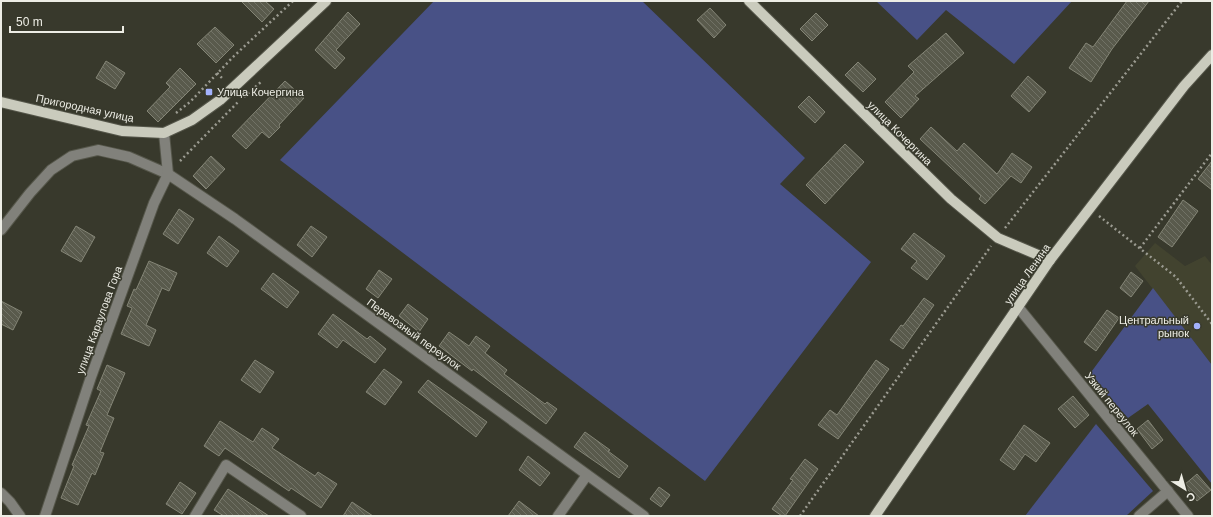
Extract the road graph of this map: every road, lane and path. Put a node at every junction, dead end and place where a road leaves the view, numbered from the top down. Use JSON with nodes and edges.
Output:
{"nodes":[{"id":1,"x":293,"y":1,"type":"edge"},
{"id":2,"x":326,"y":1,"type":"edge"},
{"id":3,"x":749,"y":1,"type":"edge"},
{"id":4,"x":1182,"y":1,"type":"edge"},
{"id":5,"x":1212,"y":55,"type":"edge"},
{"id":6,"x":262,"y":81,"type":"dead end"},
{"id":7,"x":242,"y":99,"type":"dead end"},
{"id":8,"x":1,"y":102,"type":"edge"},
{"id":9,"x":173,"y":115,"type":"dead end"},
{"id":10,"x":164,"y":133,"type":"junction"},
{"id":11,"x":1212,"y":153,"type":"edge"},
{"id":12,"x":168,"y":174,"type":"junction"},
{"id":13,"x":1090,"y":208,"type":"junction"},
{"id":14,"x":1,"y":230,"type":"edge"},
{"id":15,"x":998,"y":238,"type":"junction"},
{"id":16,"x":1140,"y":248,"type":"junction"},
{"id":17,"x":1050,"y":260,"type":"junction"},
{"id":18,"x":1018,"y":307,"type":"junction"},
{"id":19,"x":1212,"y":324,"type":"edge"},
{"id":20,"x":587,"y":475,"type":"junction"},
{"id":21,"x":1168,"y":491,"type":"junction"},
{"id":22,"x":1,"y":493,"type":"edge"},
{"id":23,"x":20,"y":516,"type":"edge"},
{"id":24,"x":45,"y":516,"type":"edge"},
{"id":25,"x":195,"y":516,"type":"edge"},
{"id":26,"x":301,"y":516,"type":"edge"},
{"id":27,"x":558,"y":516,"type":"edge"},
{"id":28,"x":644,"y":516,"type":"edge"},
{"id":29,"x":800,"y":516,"type":"edge"},
{"id":30,"x":875,"y":516,"type":"edge"},
{"id":31,"x":1139,"y":516,"type":"edge"},
{"id":32,"x":1188,"y":516,"type":"edge"}],
"edges":[{"from":1,"to":9,"type":"path"},
{"from":2,"to":10,"type":"main road"},
{"from":3,"to":15,"type":"main road","name":"улица Кочергина"},
{"from":4,"to":15,"type":"path"},
{"from":5,"to":13,"type":"main road","name":"улица Ленина"},
{"from":6,"to":7,"type":"path"},
{"from":8,"to":10,"type":"main road","name":"Пригородная улица"},
{"from":10,"to":12,"type":"street"},
{"from":11,"to":16,"type":"path"},
{"from":12,"to":14,"type":"street","name":"Перевозный переулок"},
{"from":12,"to":20,"type":"street","name":"Перевозный переулок"},
{"from":12,"to":24,"type":"street","name":"улица Караулова Гора"},
{"from":13,"to":16,"type":"path"},
{"from":13,"to":17,"type":"main road","name":"улица Ленина"},
{"from":15,"to":17,"type":"main road","name":"улица Кочергина"},
{"from":15,"to":29,"type":"path"},
{"from":16,"to":19,"type":"path"},
{"from":17,"to":18,"type":"main road","name":"улица Ленина"},
{"from":18,"to":21,"type":"street","name":"Узкий переулок"},
{"from":18,"to":30,"type":"main road","name":"улица Ленина"},
{"from":20,"to":27,"type":"street"},
{"from":20,"to":28,"type":"street","name":"Перевозный переулок"},
{"from":21,"to":31,"type":"street"},
{"from":21,"to":32,"type":"street","name":"Узкий переулок"},
{"from":22,"to":23,"type":"street"},
{"from":25,"to":26,"type":"street"}]}
